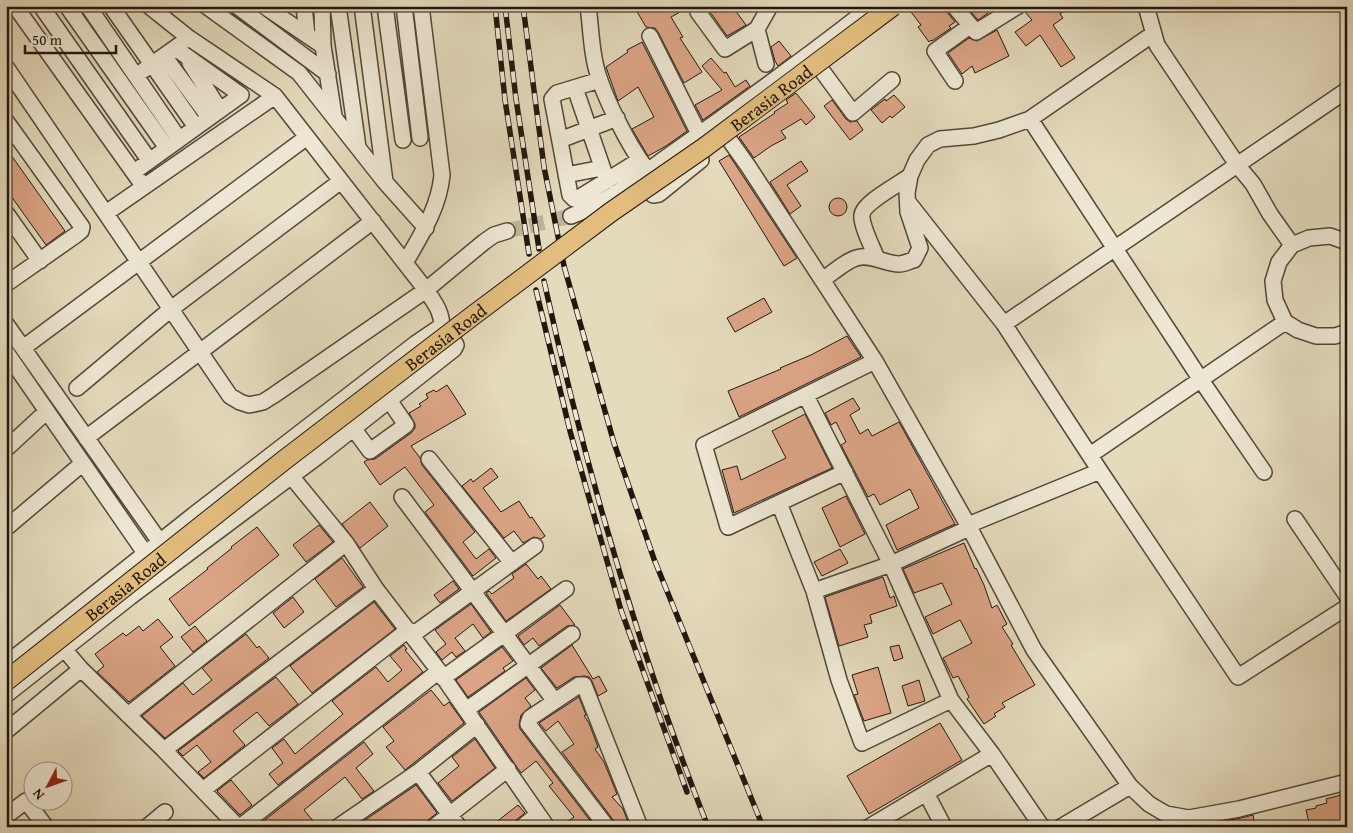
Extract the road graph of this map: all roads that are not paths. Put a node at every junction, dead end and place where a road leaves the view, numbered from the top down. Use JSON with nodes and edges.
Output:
{"nodes":[{"id":1,"x":41,"y":6,"type":"edge"},
{"id":2,"x":67,"y":6,"type":"edge"},
{"id":3,"x":88,"y":6,"type":"edge"},
{"id":4,"x":111,"y":6,"type":"edge"},
{"id":5,"x":149,"y":6,"type":"edge"},
{"id":6,"x":206,"y":6,"type":"edge"},
{"id":7,"x":236,"y":6,"type":"edge"},
{"id":8,"x":385,"y":6,"type":"edge"},
{"id":9,"x":404,"y":6,"type":"edge"},
{"id":10,"x":421,"y":6,"type":"edge"},
{"id":11,"x":588,"y":6,"type":"edge"},
{"id":12,"x":770,"y":6,"type":"edge"},
{"id":13,"x":872,"y":6,"type":"edge"},
{"id":14,"x":893,"y":6,"type":"edge"},
{"id":15,"x":903,"y":6,"type":"edge"},
{"id":16,"x":954,"y":6,"type":"edge"},
{"id":17,"x":1018,"y":6,"type":"edge"},
{"id":18,"x":1146,"y":6,"type":"edge"},
{"id":19,"x":18,"y":7,"type":"edge"},
{"id":20,"x":272,"y":8,"type":"edge"},
{"id":21,"x":304,"y":8,"type":"edge"},
{"id":22,"x":363,"y":10,"type":"edge"},
{"id":23,"x":338,"y":11,"type":"edge"},
{"id":24,"x":322,"y":12,"type":"edge"},
{"id":25,"x":698,"y":12,"type":"dead end"},
{"id":26,"x":286,"y":21,"type":"junction"},
{"id":27,"x":970,"y":26,"type":"junction"},
{"id":28,"x":757,"y":29,"type":"junction"},
{"id":29,"x":1154,"y":34,"type":"junction"},
{"id":30,"x":307,"y":35,"type":"junction"},
{"id":31,"x":650,"y":36,"type":"dead end"},
{"id":32,"x":189,"y":38,"type":"junction"},
{"id":33,"x":323,"y":46,"type":"junction"},
{"id":34,"x":169,"y":56,"type":"junction"},
{"id":35,"x":766,"y":64,"type":"dead end"},
{"id":36,"x":428,"y":65,"type":"junction"},
{"id":37,"x":6,"y":67,"type":"edge"},
{"id":38,"x":411,"y":67,"type":"junction"},
{"id":39,"x":820,"y":68,"type":"junction"},
{"id":40,"x":394,"y":70,"type":"junction"},
{"id":41,"x":328,"y":74,"type":"junction"},
{"id":42,"x":371,"y":74,"type":"junction"},
{"id":43,"x":136,"y":76,"type":"junction"},
{"id":44,"x":600,"y":80,"type":"junction"},
{"id":45,"x":892,"y":80,"type":"dead end"},
{"id":46,"x":955,"y":81,"type":"dead end"},
{"id":47,"x":122,"y":86,"type":"junction"},
{"id":48,"x":575,"y":88,"type":"junction"},
{"id":49,"x":1347,"y":90,"type":"edge"},
{"id":50,"x":275,"y":96,"type":"junction"},
{"id":51,"x":105,"y":98,"type":"junction"},
{"id":52,"x":90,"y":109,"type":"junction"},
{"id":53,"x":215,"y":114,"type":"junction"},
{"id":54,"x":335,"y":118,"type":"junction"},
{"id":55,"x":617,"y":118,"type":"junction"},
{"id":56,"x":1030,"y":118,"type":"junction"},
{"id":57,"x":6,"y":121,"type":"edge"},
{"id":58,"x":196,"y":127,"type":"junction"},
{"id":59,"x":589,"y":128,"type":"junction"},
{"id":60,"x":699,"y":134,"type":"junction"},
{"id":61,"x":437,"y":136,"type":"junction"},
{"id":62,"x":307,"y":137,"type":"junction"},
{"id":63,"x":420,"y":138,"type":"junction"},
{"id":64,"x":728,"y":138,"type":"junction"},
{"id":65,"x":180,"y":139,"type":"junction"},
{"id":66,"x":403,"y":140,"type":"junction"},
{"id":67,"x":560,"y":140,"type":"junction"},
{"id":68,"x":380,"y":142,"type":"junction"},
{"id":69,"x":166,"y":148,"type":"junction"},
{"id":70,"x":358,"y":148,"type":"junction"},
{"id":71,"x":149,"y":160,"type":"junction"},
{"id":72,"x":1238,"y":166,"type":"junction"},
{"id":73,"x":643,"y":169,"type":"junction"},
{"id":74,"x":134,"y":172,"type":"junction"},
{"id":75,"x":605,"y":174,"type":"junction"},
{"id":76,"x":566,"y":175,"type":"junction"},
{"id":77,"x":910,"y":176,"type":"junction"},
{"id":78,"x":341,"y":181,"type":"junction"},
{"id":79,"x":385,"y":182,"type":"junction"},
{"id":80,"x":144,"y":187,"type":"junction"},
{"id":81,"x":908,"y":202,"type":"junction"},
{"id":82,"x":6,"y":213,"type":"edge"},
{"id":83,"x":106,"y":213,"type":"junction"},
{"id":84,"x":571,"y":216,"type":"tunnel mouth"},
{"id":85,"x":372,"y":221,"type":"junction"},
{"id":86,"x":426,"y":228,"type":"junction"},
{"id":87,"x":507,"y":231,"type":"tunnel mouth"},
{"id":88,"x":1347,"y":242,"type":"edge"},
{"id":89,"x":1292,"y":245,"type":"junction"},
{"id":90,"x":1115,"y":246,"type":"junction"},
{"id":91,"x":877,"y":260,"type":"junction"},
{"id":92,"x":40,"y":261,"type":"junction"},
{"id":93,"x":138,"y":261,"type":"junction"},
{"id":94,"x":405,"y":263,"type":"junction"},
{"id":95,"x":822,"y":280,"type":"junction"},
{"id":96,"x":6,"y":284,"type":"edge"},
{"id":97,"x":426,"y":290,"type":"junction"},
{"id":98,"x":171,"y":309,"type":"junction"},
{"id":99,"x":1285,"y":322,"type":"junction"},
{"id":100,"x":6,"y":324,"type":"edge"},
{"id":101,"x":1004,"y":324,"type":"junction"},
{"id":102,"x":442,"y":328,"type":"junction"},
{"id":103,"x":1347,"y":332,"type":"edge"},
{"id":104,"x":22,"y":348,"type":"junction"},
{"id":105,"x":6,"y":352,"type":"edge"},
{"id":106,"x":200,"y":352,"type":"junction"},
{"id":107,"x":876,"y":361,"type":"junction"},
{"id":108,"x":1201,"y":380,"type":"junction"},
{"id":109,"x":77,"y":388,"type":"dead end"},
{"id":110,"x":806,"y":396,"type":"junction"},
{"id":111,"x":389,"y":400,"type":"junction"},
{"id":112,"x":47,"y":411,"type":"junction"},
{"id":113,"x":353,"y":428,"type":"junction"},
{"id":114,"x":86,"y":438,"type":"junction"},
{"id":115,"x":6,"y":449,"type":"edge"},
{"id":116,"x":1090,"y":455,"type":"junction"},
{"id":117,"x":429,"y":459,"type":"dead end"},
{"id":118,"x":83,"y":463,"type":"junction"},
{"id":119,"x":845,"y":472,"type":"junction"},
{"id":120,"x":1100,"y":472,"type":"junction"},
{"id":121,"x":1264,"y":472,"type":"dead end"},
{"id":122,"x":291,"y":476,"type":"junction"},
{"id":123,"x":402,"y":497,"type":"dead end"},
{"id":124,"x":779,"y":502,"type":"junction"},
{"id":125,"x":1295,"y":519,"type":"dead end"},
{"id":126,"x":968,"y":527,"type":"junction"},
{"id":127,"x":6,"y":528,"type":"edge"},
{"id":128,"x":160,"y":542,"type":"junction"},
{"id":129,"x":346,"y":544,"type":"junction"},
{"id":130,"x":536,"y":546,"type":"dead end"},
{"id":131,"x":145,"y":553,"type":"junction"},
{"id":132,"x":512,"y":563,"type":"junction"},
{"id":133,"x":890,"y":564,"type":"junction"},
{"id":134,"x":376,"y":589,"type":"junction"},
{"id":135,"x":566,"y":589,"type":"dead end"},
{"id":136,"x":814,"y":591,"type":"junction"},
{"id":137,"x":473,"y":593,"type":"junction"},
{"id":138,"x":1347,"y":596,"type":"edge"},
{"id":139,"x":1347,"y":607,"type":"edge"},
{"id":140,"x":408,"y":630,"type":"junction"},
{"id":141,"x":572,"y":634,"type":"dead end"},
{"id":142,"x":504,"y":635,"type":"junction"},
{"id":143,"x":64,"y":649,"type":"junction"},
{"id":144,"x":6,"y":664,"type":"edge"},
{"id":145,"x":528,"y":666,"type":"junction"},
{"id":146,"x":82,"y":669,"type":"junction"},
{"id":147,"x":441,"y":674,"type":"junction"},
{"id":148,"x":6,"y":681,"type":"edge"},
{"id":149,"x":6,"y":695,"type":"edge"},
{"id":150,"x":554,"y":700,"type":"junction"},
{"id":151,"x":951,"y":700,"type":"junction"},
{"id":152,"x":466,"y":710,"type":"junction"},
{"id":153,"x":128,"y":715,"type":"junction"},
{"id":154,"x":477,"y":725,"type":"junction"},
{"id":155,"x":6,"y":731,"type":"edge"},
{"id":156,"x":164,"y":750,"type":"junction"},
{"id":157,"x":992,"y":754,"type":"junction"},
{"id":158,"x":508,"y":769,"type":"junction"},
{"id":159,"x":418,"y":772,"type":"junction"},
{"id":160,"x":1347,"y":782,"type":"edge"},
{"id":161,"x":1130,"y":786,"type":"junction"},
{"id":162,"x":203,"y":790,"type":"junction"},
{"id":163,"x":926,"y":793,"type":"junction"},
{"id":164,"x":164,"y":812,"type":"dead end"},
{"id":165,"x":538,"y":814,"type":"junction"},
{"id":166,"x":6,"y":816,"type":"edge"},
{"id":167,"x":455,"y":821,"type":"edge"},
{"id":168,"x":1190,"y":822,"type":"edge"},
{"id":169,"x":46,"y":827,"type":"edge"},
{"id":170,"x":146,"y":827,"type":"edge"},
{"id":171,"x":239,"y":827,"type":"edge"},
{"id":172,"x":338,"y":827,"type":"edge"},
{"id":173,"x":434,"y":827,"type":"edge"},
{"id":174,"x":522,"y":827,"type":"edge"},
{"id":175,"x":547,"y":827,"type":"edge"},
{"id":176,"x":607,"y":827,"type":"edge"},
{"id":177,"x":640,"y":827,"type":"edge"},
{"id":178,"x":869,"y":827,"type":"edge"},
{"id":179,"x":944,"y":827,"type":"edge"},
{"id":180,"x":1042,"y":827,"type":"edge"},
{"id":181,"x":1062,"y":827,"type":"edge"}],
"edges":[{"from":1,"to":51,"type":"street"},
{"from":2,"to":47,"type":"street"},
{"from":3,"to":43,"type":"street"},
{"from":4,"to":34,"type":"street"},
{"from":5,"to":32,"type":"street"},
{"from":6,"to":54,"type":"street"},
{"from":7,"to":41,"type":"street"},
{"from":8,"to":40,"type":"street"},
{"from":9,"to":38,"type":"street"},
{"from":10,"to":36,"type":"street"},
{"from":11,"to":44,"type":"street"},
{"from":12,"to":28,"type":"street"},
{"from":13,"to":60,"type":"street"},
{"from":14,"to":148,"type":"main road","name":"Berasia Road","bridge":true},
{"from":15,"to":39,"type":"street"},
{"from":16,"to":27,"type":"street"},
{"from":17,"to":27,"type":"street"},
{"from":18,"to":29,"type":"street"},
{"from":19,"to":52,"type":"street"},
{"from":20,"to":26,"type":"street"},
{"from":21,"to":26,"type":"street"},
{"from":21,"to":30,"type":"street"},
{"from":22,"to":23,"type":"street"},
{"from":22,"to":42,"type":"street"},
{"from":23,"to":24,"type":"street"},
{"from":23,"to":70,"type":"street"},
{"from":24,"to":33,"type":"street"},
{"from":25,"to":28,"type":"street"},
{"from":26,"to":30,"type":"street"},
{"from":27,"to":46,"type":"street"},
{"from":28,"to":35,"type":"street"},
{"from":29,"to":56,"type":"street"},
{"from":29,"to":72,"type":"street"},
{"from":30,"to":33,"type":"street"},
{"from":31,"to":60,"type":"street"},
{"from":32,"to":34,"type":"street"},
{"from":32,"to":50,"type":"street"},
{"from":33,"to":41,"type":"street"},
{"from":34,"to":43,"type":"street"},
{"from":34,"to":53,"type":"street"},
{"from":34,"to":53,"type":"street"},
{"from":34,"to":53,"type":"street"},
{"from":34,"to":58,"type":"street"},
{"from":36,"to":38,"type":"street"},
{"from":36,"to":61,"type":"street"},
{"from":37,"to":83,"type":"street"},
{"from":38,"to":40,"type":"street"},
{"from":38,"to":63,"type":"street"},
{"from":39,"to":45,"type":"street"},
{"from":39,"to":64,"type":"street"},
{"from":40,"to":42,"type":"street"},
{"from":40,"to":66,"type":"street"},
{"from":41,"to":54,"type":"street"},
{"from":42,"to":68,"type":"street"},
{"from":43,"to":47,"type":"street"},
{"from":43,"to":65,"type":"street"},
{"from":44,"to":48,"type":"street"},
{"from":44,"to":55,"type":"street"},
{"from":47,"to":51,"type":"street"},
{"from":47,"to":69,"type":"street"},
{"from":48,"to":59,"type":"street"},
{"from":48,"to":67,"type":"street"},
{"from":49,"to":72,"type":"street"},
{"from":50,"to":62,"type":"street"},
{"from":50,"to":80,"type":"street"},
{"from":51,"to":52,"type":"street"},
{"from":51,"to":71,"type":"street"},
{"from":52,"to":74,"type":"street"},
{"from":53,"to":58,"type":"street"},
{"from":54,"to":70,"type":"street"},
{"from":55,"to":59,"type":"street"},
{"from":55,"to":73,"type":"street"},
{"from":56,"to":77,"type":"street"},
{"from":56,"to":90,"type":"street"},
{"from":57,"to":92,"type":"street"},
{"from":58,"to":65,"type":"street"},
{"from":59,"to":67,"type":"street"},
{"from":59,"to":75,"type":"street"},
{"from":60,"to":73,"type":"street"},
{"from":61,"to":63,"type":"street"},
{"from":61,"to":86,"type":"street"},
{"from":62,"to":78,"type":"street"},
{"from":62,"to":93,"type":"street"},
{"from":63,"to":66,"type":"street"},
{"from":64,"to":73,"type":"street"},
{"from":64,"to":95,"type":"street"},
{"from":65,"to":69,"type":"street"},
{"from":66,"to":68,"type":"street"},
{"from":67,"to":76,"type":"street"},
{"from":68,"to":79,"type":"street"},
{"from":69,"to":71,"type":"street"},
{"from":70,"to":79,"type":"street"},
{"from":71,"to":74,"type":"street"},
{"from":72,"to":89,"type":"street"},
{"from":72,"to":90,"type":"street"},
{"from":73,"to":75,"type":"street"},
{"from":73,"to":84,"type":"street"},
{"from":74,"to":80,"type":"street"},
{"from":75,"to":76,"type":"street"},
{"from":75,"to":76,"type":"street"},
{"from":77,"to":81,"type":"street"},
{"from":77,"to":91,"type":"street"},
{"from":78,"to":85,"type":"street"},
{"from":78,"to":98,"type":"street"},
{"from":79,"to":86,"type":"street"},
{"from":80,"to":83,"type":"street"},
{"from":81,"to":91,"type":"street"},
{"from":81,"to":101,"type":"street"},
{"from":82,"to":92,"type":"street"},
{"from":83,"to":93,"type":"street"},
{"from":85,"to":94,"type":"street"},
{"from":85,"to":106,"type":"street"},
{"from":86,"to":94,"type":"street"},
{"from":87,"to":97,"type":"street"},
{"from":88,"to":89,"type":"street"},
{"from":89,"to":99,"type":"street"},
{"from":90,"to":101,"type":"street"},
{"from":90,"to":108,"type":"street"},
{"from":91,"to":95,"type":"street"},
{"from":92,"to":96,"type":"street"},
{"from":93,"to":98,"type":"street"},
{"from":93,"to":104,"type":"street"},
{"from":94,"to":97,"type":"street"},
{"from":95,"to":107,"type":"street"},
{"from":97,"to":102,"type":"street"},
{"from":97,"to":106,"type":"street"},
{"from":98,"to":106,"type":"street"},
{"from":98,"to":109,"type":"street"},
{"from":99,"to":103,"type":"street"},
{"from":99,"to":108,"type":"street"},
{"from":100,"to":104,"type":"street"},
{"from":101,"to":116,"type":"street"},
{"from":102,"to":111,"type":"street"},
{"from":102,"to":128,"type":"street"},
{"from":104,"to":114,"type":"street"},
{"from":105,"to":112,"type":"street"},
{"from":106,"to":114,"type":"street"},
{"from":107,"to":110,"type":"street"},
{"from":107,"to":126,"type":"street"},
{"from":108,"to":116,"type":"street"},
{"from":108,"to":121,"type":"street"},
{"from":110,"to":119,"type":"street"},
{"from":110,"to":124,"type":"street"},
{"from":111,"to":113,"type":"street"},
{"from":111,"to":113,"type":"street"},
{"from":112,"to":115,"type":"street"},
{"from":112,"to":118,"type":"street"},
{"from":113,"to":122,"type":"street"},
{"from":114,"to":128,"type":"street"},
{"from":116,"to":120,"type":"street"},
{"from":117,"to":132,"type":"street"},
{"from":118,"to":127,"type":"street"},
{"from":118,"to":131,"type":"street"},
{"from":119,"to":124,"type":"street"},
{"from":119,"to":133,"type":"street"},
{"from":120,"to":126,"type":"street"},
{"from":120,"to":139,"type":"street"},
{"from":122,"to":129,"type":"street"},
{"from":122,"to":143,"type":"street"},
{"from":123,"to":137,"type":"street"},
{"from":124,"to":136,"type":"street"},
{"from":125,"to":138,"type":"street"},
{"from":126,"to":133,"type":"street"},
{"from":126,"to":161,"type":"street"},
{"from":128,"to":131,"type":"street"},
{"from":129,"to":134,"type":"street"},
{"from":129,"to":153,"type":"street"},
{"from":130,"to":132,"type":"street"},
{"from":131,"to":144,"type":"street"},
{"from":132,"to":137,"type":"street"},
{"from":133,"to":136,"type":"street"},
{"from":133,"to":151,"type":"street"},
{"from":134,"to":140,"type":"street"},
{"from":134,"to":156,"type":"street"},
{"from":135,"to":142,"type":"street"},
{"from":136,"to":151,"type":"street"},
{"from":137,"to":140,"type":"street"},
{"from":137,"to":142,"type":"street"},
{"from":140,"to":147,"type":"street"},
{"from":140,"to":162,"type":"street"},
{"from":141,"to":145,"type":"street"},
{"from":142,"to":145,"type":"street"},
{"from":142,"to":147,"type":"street"},
{"from":143,"to":146,"type":"street"},
{"from":143,"to":149,"type":"street"},
{"from":145,"to":150,"type":"street"},
{"from":145,"to":152,"type":"street"},
{"from":146,"to":153,"type":"street"},
{"from":146,"to":155,"type":"street"},
{"from":147,"to":152,"type":"street"},
{"from":147,"to":171,"type":"street"},
{"from":150,"to":176,"type":"street"},
{"from":150,"to":177,"type":"street"},
{"from":151,"to":157,"type":"street"},
{"from":152,"to":154,"type":"street"},
{"from":153,"to":156,"type":"street"},
{"from":154,"to":158,"type":"street"},
{"from":154,"to":159,"type":"street"},
{"from":156,"to":162,"type":"street"},
{"from":157,"to":163,"type":"street"},
{"from":157,"to":180,"type":"street"},
{"from":158,"to":165,"type":"street"},
{"from":158,"to":167,"type":"street"},
{"from":159,"to":167,"type":"street"},
{"from":159,"to":172,"type":"street"},
{"from":160,"to":168,"type":"street"},
{"from":161,"to":168,"type":"street"},
{"from":161,"to":181,"type":"street"},
{"from":162,"to":171,"type":"street"},
{"from":163,"to":178,"type":"street"},
{"from":163,"to":179,"type":"street"},
{"from":164,"to":170,"type":"street"},
{"from":165,"to":174,"type":"street"},
{"from":165,"to":175,"type":"street"},
{"from":166,"to":169,"type":"street"},
{"from":167,"to":173,"type":"street"}]}
